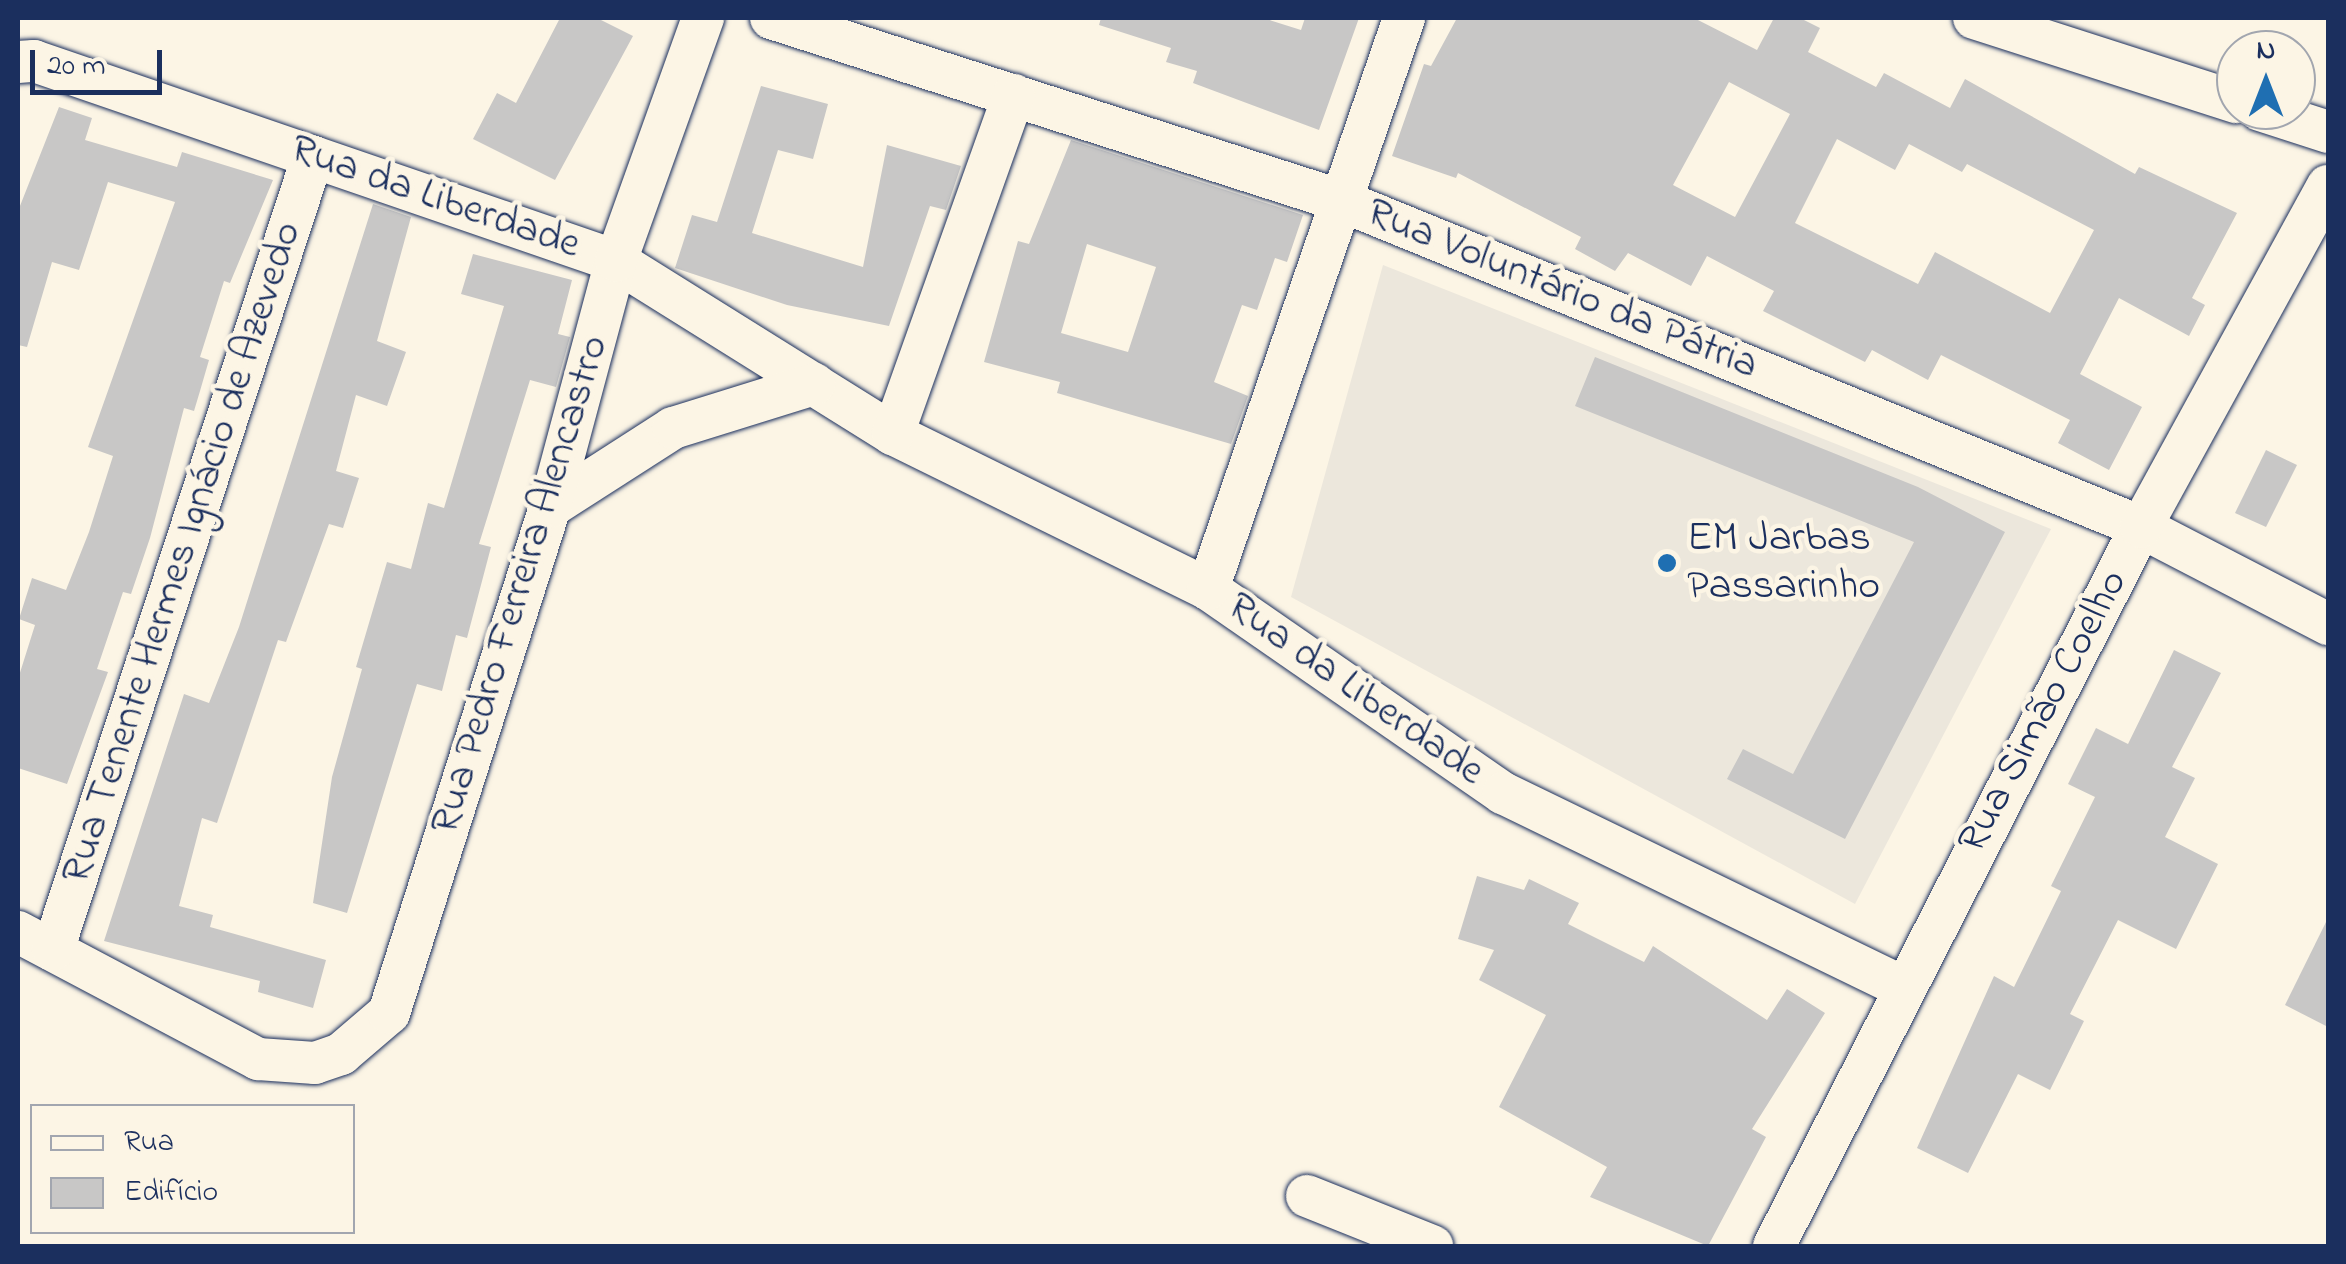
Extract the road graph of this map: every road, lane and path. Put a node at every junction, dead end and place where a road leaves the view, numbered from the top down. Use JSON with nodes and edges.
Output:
{"nodes":[{"id":1,"x":703,"y":18,"type":"edge"},
{"id":2,"x":771,"y":18,"type":"edge"},
{"id":3,"x":1404,"y":18,"type":"edge"},
{"id":4,"x":1974,"y":18,"type":"edge"},
{"id":5,"x":26,"y":62,"type":"edge"},
{"id":6,"x":1014,"y":95,"type":"junction"},
{"id":7,"x":2216,"y":96,"type":"edge"},
{"id":8,"x":313,"y":156,"type":"junction"},
{"id":9,"x":2328,"y":186,"type":"edge"},
{"id":10,"x":1342,"y":201,"type":"junction"},
{"id":11,"x":616,"y":260,"type":"junction"},
{"id":12,"x":814,"y":384,"type":"junction"},
{"id":13,"x":893,"y":434,"type":"junction"},
{"id":14,"x":550,"y":507,"type":"junction"},
{"id":15,"x":2141,"y":526,"type":"junction"},
{"id":16,"x":1208,"y":589,"type":"junction"},
{"id":17,"x":2328,"y":624,"type":"edge"},
{"id":18,"x":35,"y":941,"type":"edge"},
{"id":19,"x":1901,"y":986,"type":"junction"},
{"id":20,"x":1307,"y":1196,"type":"dead end"},
{"id":21,"x":1432,"y":1246,"type":"edge"},
{"id":22,"x":1774,"y":1246,"type":"edge"}],
"edges":[{"from":1,"to":11,"type":"street","name":"Rua Pedro Ferreira Alencastro"},
{"from":2,"to":6,"type":"street","name":"Rua Voluntário da Pátria"},
{"from":3,"to":10,"type":"street"},
{"from":4,"to":7,"type":"street"},
{"from":5,"to":8,"type":"street","name":"Rua da Liberdade"},
{"from":6,"to":10,"type":"street","name":"Rua Voluntário da Pátria"},
{"from":6,"to":13,"type":"street"},
{"from":8,"to":11,"type":"street","name":"Rua da Liberdade"},
{"from":8,"to":18,"type":"street","name":"Rua Tenente Hermes Ignácio de Azevedo"},
{"from":9,"to":15,"type":"street","name":"Rua Simão Coelho"},
{"from":10,"to":15,"type":"street","name":"Rua Voluntário da Pátria"},
{"from":10,"to":16,"type":"street"},
{"from":11,"to":12,"type":"street","name":"Rua da Liberdade"},
{"from":11,"to":14,"type":"street","name":"Rua Pedro Ferreira Alencastro"},
{"from":12,"to":13,"type":"street","name":"Rua da Liberdade"},
{"from":12,"to":14,"type":"street"},
{"from":13,"to":16,"type":"street","name":"Rua da Liberdade"},
{"from":14,"to":18,"type":"street","name":"Rua Pedro Ferreira Alencastro"},
{"from":15,"to":17,"type":"street","name":"Rua Voluntário da Pátria"},
{"from":15,"to":19,"type":"street","name":"Rua Simão Coelho"},
{"from":16,"to":19,"type":"street","name":"Rua da Liberdade"},
{"from":19,"to":22,"type":"street","name":"Rua Simão Coelho"},
{"from":20,"to":21,"type":"street"}]}
